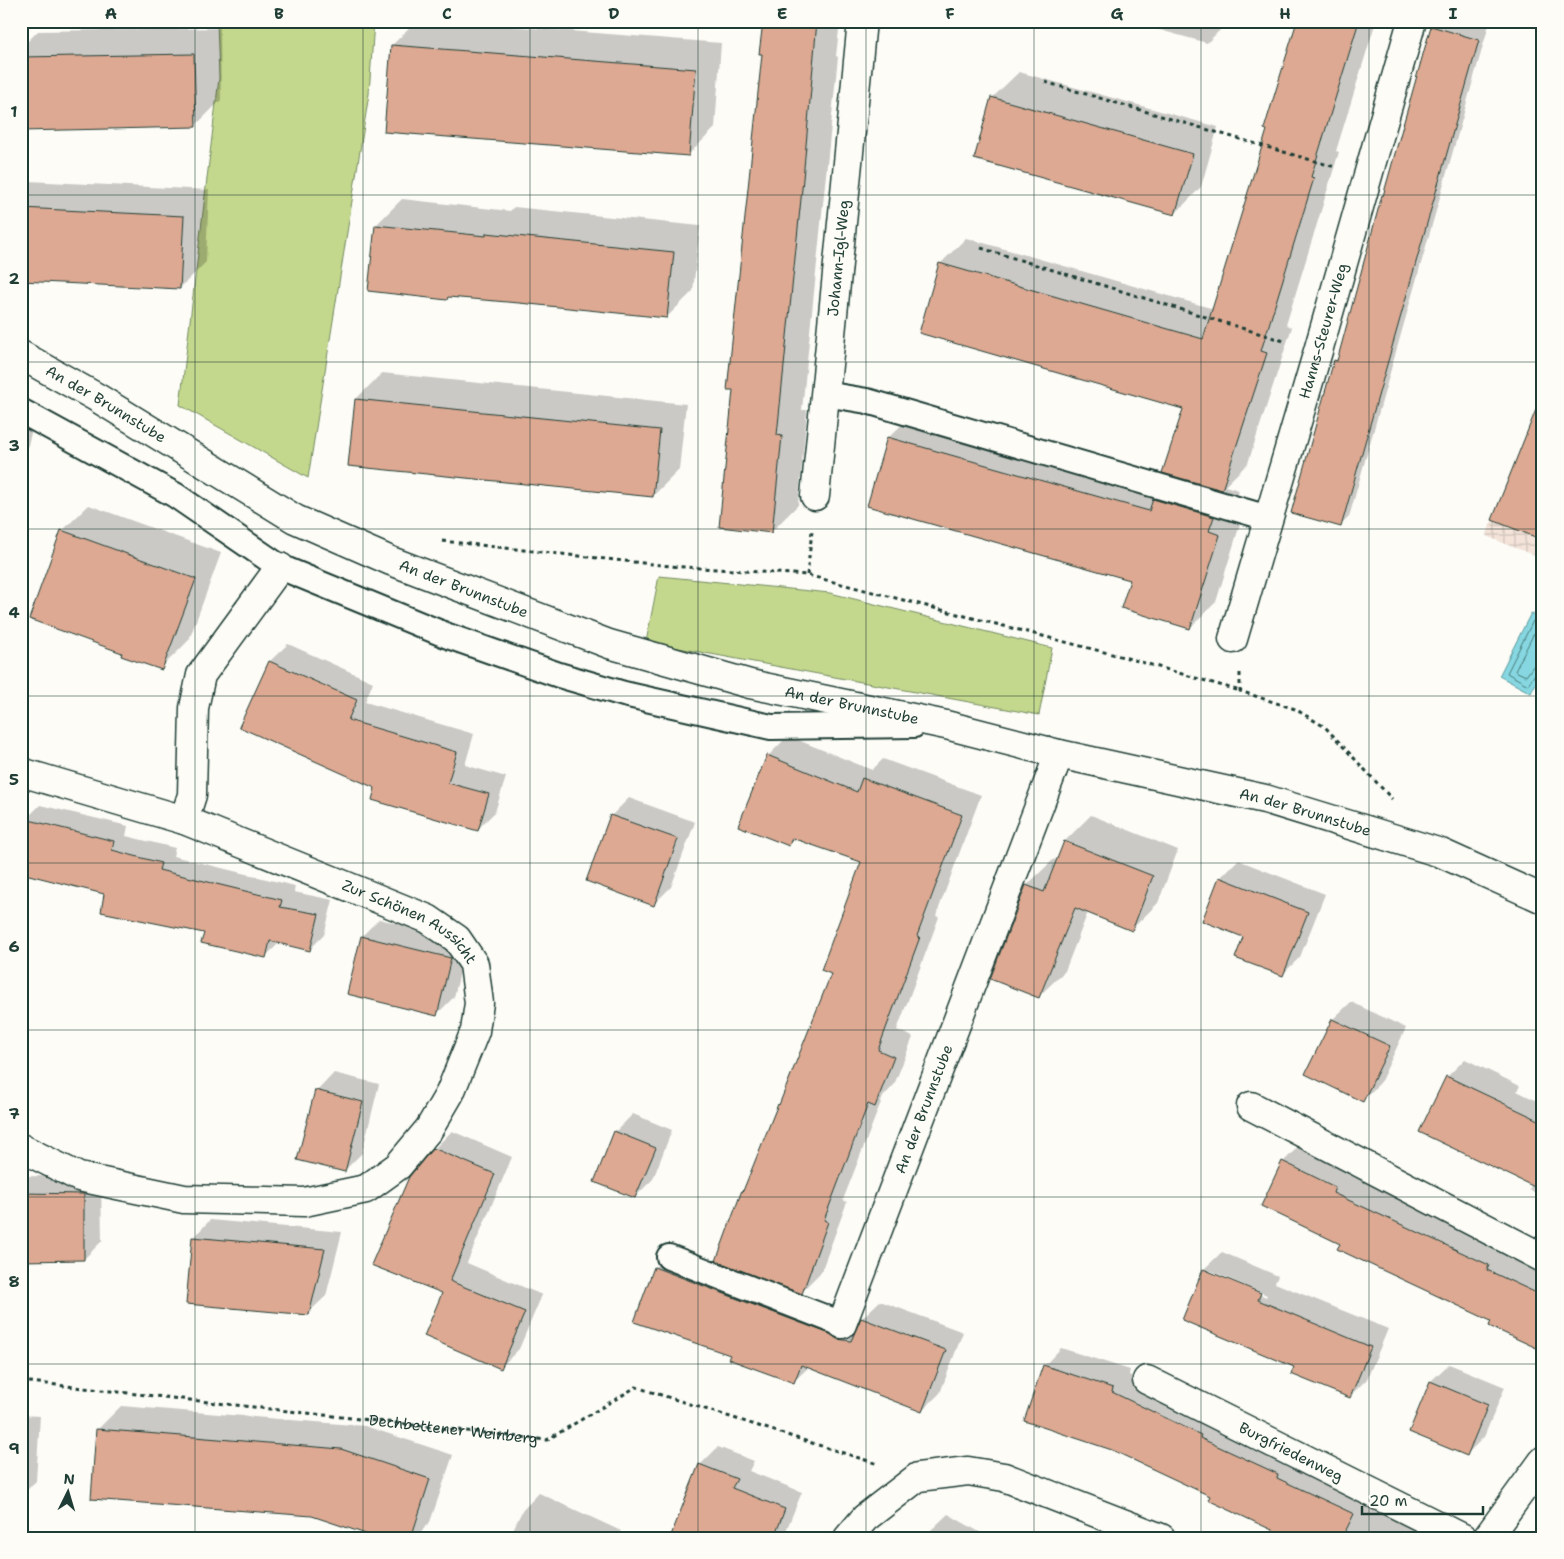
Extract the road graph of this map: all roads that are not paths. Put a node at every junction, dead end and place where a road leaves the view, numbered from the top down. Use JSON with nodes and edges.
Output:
{"nodes":[{"id":1,"x":862,"y":21,"type":"edge"},
{"id":2,"x":1412,"y":21,"type":"edge"},
{"id":3,"x":21,"y":355,"type":"edge"},
{"id":4,"x":826,"y":394,"type":"junction"},
{"id":5,"x":21,"y":411,"type":"edge"},
{"id":6,"x":815,"y":496,"type":"road end"},
{"id":7,"x":1268,"y":518,"type":"junction"},
{"id":8,"x":280,"y":568,"type":"junction"},
{"id":9,"x":1233,"y":639,"type":"road end"},
{"id":10,"x":946,"y":725,"type":"junction"},
{"id":11,"x":1059,"y":754,"type":"junction"},
{"id":12,"x":21,"y":772,"type":"edge"},
{"id":13,"x":184,"y":820,"type":"junction"},
{"id":14,"x":1543,"y":899,"type":"edge"},
{"id":15,"x":1251,"y":1106,"type":"dead end"},
{"id":16,"x":21,"y":1148,"type":"edge"},
{"id":17,"x":669,"y":1257,"type":"dead end"},
{"id":18,"x":1543,"y":1258,"type":"edge"},
{"id":19,"x":842,"y":1324,"type":"joint"},
{"id":20,"x":1147,"y":1380,"type":"dead end"},
{"id":21,"x":1543,"y":1461,"type":"edge"},
{"id":22,"x":848,"y":1538,"type":"edge"},
{"id":23,"x":1162,"y":1538,"type":"edge"},
{"id":24,"x":1463,"y":1538,"type":"edge"},
{"id":25,"x":1487,"y":1538,"type":"edge"}],
"edges":[{"from":1,"to":4,"type":"street","name":"Johann-Igl-Weg"},
{"from":2,"to":7,"type":"street","name":"Hanns-Steurer-Weg"},
{"from":3,"to":10,"type":"street","name":"An der Brunnstube"},
{"from":4,"to":6,"type":"street","name":"Johann-Igl-Weg"},
{"from":4,"to":7,"type":"lane"},
{"from":5,"to":8,"type":"lane","name":"An der Brunnstube"},
{"from":7,"to":9,"type":"street","name":"Hanns-Steurer-Weg"},
{"from":8,"to":10,"type":"lane","name":"An der Brunnstube"},
{"from":8,"to":13,"type":"street"},
{"from":10,"to":11,"type":"street","name":"An der Brunnstube"},
{"from":11,"to":14,"type":"street","name":"An der Brunnstube"},
{"from":11,"to":19,"type":"street","name":"An der Brunnstube"},
{"from":12,"to":13,"type":"street","name":"Zur Schönen Aussicht"},
{"from":13,"to":16,"type":"street","name":"Zur Schönen Aussicht"},
{"from":15,"to":18,"type":"street"},
{"from":17,"to":19,"type":"lane"},
{"from":20,"to":24,"type":"street","name":"Burgfriedenweg"},
{"from":21,"to":25,"type":"street"},
{"from":22,"to":23,"type":"street"}]}
